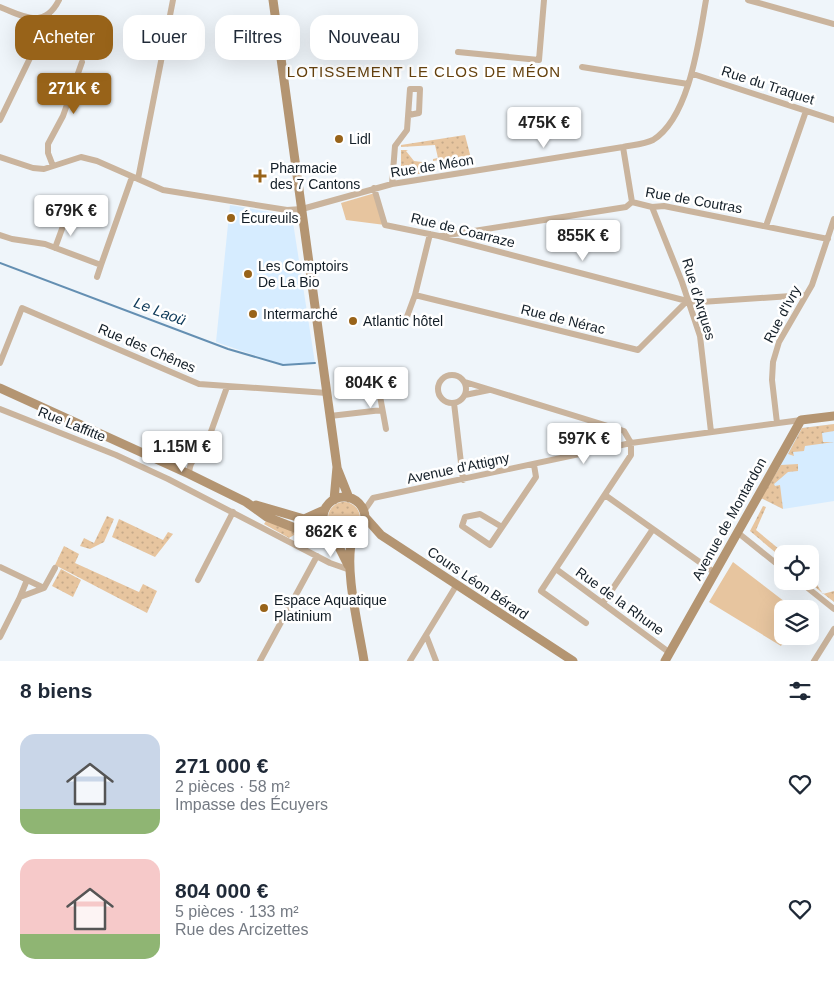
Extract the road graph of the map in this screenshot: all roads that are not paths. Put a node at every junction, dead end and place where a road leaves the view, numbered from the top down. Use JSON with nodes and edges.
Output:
{"nodes":[{"id":1,"x":59,"y":0,"type":"edge"},
{"id":2,"x":173,"y":0,"type":"edge"},
{"id":3,"x":273,"y":0,"type":"edge"},
{"id":4,"x":544,"y":0,"type":"edge"},
{"id":5,"x":706,"y":0,"type":"edge"},
{"id":6,"x":748,"y":0,"type":"edge"},
{"id":7,"x":0,"y":7,"type":"edge"},
{"id":8,"x":21,"y":15,"type":"edge"},
{"id":9,"x":49,"y":15,"type":"edge"},
{"id":10,"x":834,"y":24,"type":"edge"},
{"id":11,"x":458,"y":52,"type":"dead end"},
{"id":12,"x":29,"y":60,"type":"edge"},
{"id":13,"x":82,"y":62,"type":"dead end"},
{"id":14,"x":582,"y":67,"type":"dead end"},
{"id":15,"x":693,"y":74,"type":"junction"},
{"id":16,"x":688,"y":84,"type":"junction"},
{"id":17,"x":806,"y":111,"type":"junction"},
{"id":18,"x":409,"y":114,"type":"dead end"},
{"id":19,"x":0,"y":120,"type":"edge"},
{"id":20,"x":834,"y":120,"type":"edge"},
{"id":21,"x":623,"y":148,"type":"junction"},
{"id":22,"x":0,"y":157,"type":"edge"},
{"id":23,"x":53,"y":166,"type":"junction"},
{"id":24,"x":135,"y":178,"type":"junction"},
{"id":25,"x":392,"y":184,"type":"junction"},
{"id":26,"x":374,"y":188,"type":"junction"},
{"id":27,"x":632,"y":202,"type":"junction"},
{"id":28,"x":652,"y":207,"type":"junction"},
{"id":29,"x":302,"y":209,"type":"junction"},
{"id":30,"x":66,"y":218,"type":"dead end"},
{"id":31,"x":834,"y":219,"type":"edge"},
{"id":32,"x":766,"y":226,"type":"junction"},
{"id":33,"x":430,"y":234,"type":"junction"},
{"id":34,"x":0,"y":235,"type":"edge"},
{"id":35,"x":439,"y":236,"type":"junction"},
{"id":36,"x":828,"y":239,"type":"junction"},
{"id":37,"x":55,"y":248,"type":"junction"},
{"id":38,"x":102,"y":265,"type":"junction"},
{"id":39,"x":97,"y":276,"type":"dead end"},
{"id":40,"x":415,"y":295,"type":"junction"},
{"id":41,"x":806,"y":295,"type":"junction"},
{"id":42,"x":687,"y":301,"type":"junction"},
{"id":43,"x":405,"y":322,"type":"dead end"},
{"id":44,"x":0,"y":363,"type":"edge"},
{"id":45,"x":465,"y":382,"type":"junction"},
{"id":46,"x":378,"y":385,"type":"dead end"},
{"id":47,"x":227,"y":387,"type":"junction"},
{"id":48,"x":0,"y":388,"type":"edge"},
{"id":49,"x":492,"y":389,"type":"junction"},
{"id":50,"x":0,"y":392,"type":"edge"},
{"id":51,"x":327,"y":394,"type":"junction"},
{"id":52,"x":465,"y":395,"type":"junction"},
{"id":53,"x":454,"y":403,"type":"junction"},
{"id":54,"x":0,"y":409,"type":"edge"},
{"id":55,"x":382,"y":410,"type":"junction"},
{"id":56,"x":62,"y":414,"type":"junction"},
{"id":57,"x":330,"y":416,"type":"junction"},
{"id":58,"x":834,"y":416,"type":"edge"},
{"id":59,"x":801,"y":420,"type":"junction"},
{"id":60,"x":777,"y":423,"type":"junction"},
{"id":61,"x":386,"y":429,"type":"dead end"},
{"id":62,"x":711,"y":432,"type":"junction"},
{"id":63,"x":631,"y":444,"type":"junction"},
{"id":64,"x":534,"y":465,"type":"junction"},
{"id":65,"x":337,"y":466,"type":"junction"},
{"id":66,"x":189,"y":474,"type":"junction"},
{"id":67,"x":463,"y":480,"type":"junction"},
{"id":68,"x":605,"y":495,"type":"junction"},
{"id":69,"x":350,"y":498,"type":"junction"},
{"id":70,"x":334,"y":500,"type":"junction"},
{"id":71,"x":246,"y":502,"type":"junction"},
{"id":72,"x":324,"y":510,"type":"junction"},
{"id":73,"x":233,"y":512,"type":"junction"},
{"id":74,"x":364,"y":514,"type":"junction"},
{"id":75,"x":502,"y":527,"type":"junction"},
{"id":76,"x":653,"y":528,"type":"junction"},
{"id":77,"x":737,"y":532,"type":"junction"},
{"id":78,"x":331,"y":534,"type":"junction"},
{"id":79,"x":381,"y":535,"type":"junction"},
{"id":80,"x":355,"y":536,"type":"junction"},
{"id":81,"x":318,"y":556,"type":"junction"},
{"id":82,"x":774,"y":562,"type":"edge"},
{"id":83,"x":0,"y":567,"type":"edge"},
{"id":84,"x":56,"y":568,"type":"dead end"},
{"id":85,"x":556,"y":569,"type":"junction"},
{"id":86,"x":350,"y":570,"type":"junction"},
{"id":87,"x":715,"y":573,"type":"junction"},
{"id":88,"x":27,"y":580,"type":"junction"},
{"id":89,"x":198,"y":580,"type":"dead end"},
{"id":90,"x":456,"y":586,"type":"junction"},
{"id":91,"x":44,"y":588,"type":"junction"},
{"id":92,"x":810,"y":590,"type":"edge"},
{"id":93,"x":20,"y":597,"type":"junction"},
{"id":94,"x":603,"y":603,"type":"junction"},
{"id":95,"x":834,"y":609,"type":"edge"},
{"id":96,"x":586,"y":623,"type":"dead end"},
{"id":97,"x":834,"y":629,"type":"edge"},
{"id":98,"x":426,"y":635,"type":"junction"},
{"id":99,"x":0,"y":637,"type":"edge"},
{"id":100,"x":670,"y":653,"type":"junction"},
{"id":101,"x":260,"y":661,"type":"edge"},
{"id":102,"x":364,"y":661,"type":"edge"},
{"id":103,"x":410,"y":661,"type":"edge"},
{"id":104,"x":436,"y":661,"type":"edge"},
{"id":105,"x":575,"y":661,"type":"edge"},
{"id":106,"x":665,"y":661,"type":"edge"},
{"id":107,"x":814,"y":661,"type":"edge"}],
"edges":[{"from":1,"to":9,"type":"street"},
{"from":2,"to":24,"type":"street"},
{"from":3,"to":29,"type":"main road"},
{"from":4,"to":11,"type":"street"},
{"from":5,"to":15,"type":"street","name":"Rue de Méon"},
{"from":6,"to":10,"type":"street"},
{"from":7,"to":8,"type":"street"},
{"from":12,"to":19,"type":"street"},
{"from":13,"to":23,"type":"street"},
{"from":14,"to":16,"type":"street"},
{"from":15,"to":16,"type":"street","name":"Rue de Méon"},
{"from":15,"to":17,"type":"street","name":"Rue du Traquet"},
{"from":16,"to":21,"type":"street","name":"Rue de Méon"},
{"from":17,"to":20,"type":"street","name":"Rue du Traquet"},
{"from":17,"to":32,"type":"street"},
{"from":18,"to":25,"type":"street"},
{"from":21,"to":25,"type":"street","name":"Rue de Méon"},
{"from":21,"to":27,"type":"street"},
{"from":22,"to":23,"type":"street","name":"Rue de Méon"},
{"from":23,"to":24,"type":"street","name":"Rue de Méon"},
{"from":24,"to":29,"type":"street","name":"Rue de Méon"},
{"from":24,"to":38,"type":"street"},
{"from":25,"to":26,"type":"street","name":"Rue de Méon"},
{"from":26,"to":29,"type":"street","name":"Rue de Méon"},
{"from":26,"to":33,"type":"street","name":"Rue de Coarraze"},
{"from":27,"to":28,"type":"street","name":"Rue de Coutras"},
{"from":27,"to":35,"type":"street","name":"Rue de Coutras"},
{"from":28,"to":32,"type":"street","name":"Rue de Coutras"},
{"from":28,"to":42,"type":"street","name":"Rue d'Arques"},
{"from":29,"to":51,"type":"main road"},
{"from":30,"to":37,"type":"street"},
{"from":31,"to":36,"type":"street","name":"Rue d'Ivry"},
{"from":32,"to":36,"type":"street","name":"Rue de Coutras"},
{"from":33,"to":35,"type":"street","name":"Rue de Coarraze"},
{"from":33,"to":40,"type":"street"},
{"from":34,"to":37,"type":"street"},
{"from":35,"to":42,"type":"street","name":"Rue de Coarraze"},
{"from":36,"to":41,"type":"street","name":"Rue d'Ivry"},
{"from":37,"to":38,"type":"street"},
{"from":38,"to":39,"type":"street"},
{"from":40,"to":42,"type":"street","name":"Rue de Nérac"},
{"from":40,"to":43,"type":"street"},
{"from":41,"to":42,"type":"street","name":"Rue de Coarraze"},
{"from":41,"to":60,"type":"street","name":"Rue d'Ivry"},
{"from":42,"to":62,"type":"street","name":"Rue d'Arques"},
{"from":44,"to":47,"type":"street","name":"Rue des Chênes"},
{"from":45,"to":49,"type":"street"},
{"from":45,"to":52,"type":"street"},
{"from":45,"to":53,"type":"street"},
{"from":46,"to":55,"type":"street"},
{"from":47,"to":51,"type":"street","name":"Rue des Chênes"},
{"from":47,"to":66,"type":"street"},
{"from":48,"to":56,"type":"main road"},
{"from":49,"to":52,"type":"street"},
{"from":49,"to":63,"type":"street"},
{"from":50,"to":56,"type":"main road"},
{"from":51,"to":57,"type":"main road"},
{"from":52,"to":53,"type":"street"},
{"from":53,"to":67,"type":"street"},
{"from":54,"to":73,"type":"street","name":"Rue Laffitte"},
{"from":55,"to":57,"type":"street"},
{"from":55,"to":61,"type":"street"},
{"from":56,"to":66,"type":"main road"},
{"from":57,"to":65,"type":"main road"},
{"from":58,"to":59,"type":"main road"},
{"from":59,"to":60,"type":"street","name":"Avenue d'Attigny"},
{"from":59,"to":77,"type":"main road","name":"Avenue de Montardon"},
{"from":60,"to":62,"type":"street","name":"Avenue d'Attigny"},
{"from":62,"to":63,"type":"street","name":"Avenue d'Attigny"},
{"from":63,"to":64,"type":"street","name":"Avenue d'Attigny"},
{"from":63,"to":68,"type":"street"},
{"from":64,"to":67,"type":"street","name":"Avenue d'Attigny"},
{"from":64,"to":75,"type":"street"},
{"from":65,"to":69,"type":"main road"},
{"from":65,"to":70,"type":"main road"},
{"from":66,"to":71,"type":"main road"},
{"from":67,"to":74,"type":"street","name":"Avenue d'Attigny"},
{"from":68,"to":76,"type":"street"},
{"from":68,"to":85,"type":"street"},
{"from":69,"to":70,"type":"main road"},
{"from":69,"to":74,"type":"main road"},
{"from":70,"to":72,"type":"main road"},
{"from":71,"to":72,"type":"main road"},
{"from":71,"to":78,"type":"main road"},
{"from":72,"to":78,"type":"main road"},
{"from":73,"to":81,"type":"street","name":"Rue Laffitte"},
{"from":73,"to":89,"type":"street"},
{"from":74,"to":79,"type":"main road","name":"Cours Léon Bérard"},
{"from":74,"to":80,"type":"main road"},
{"from":75,"to":75,"type":"street"},
{"from":76,"to":87,"type":"street"},
{"from":76,"to":94,"type":"street"},
{"from":77,"to":82,"type":"street"},
{"from":77,"to":87,"type":"main road","name":"Avenue de Montardon"},
{"from":78,"to":80,"type":"main road"},
{"from":78,"to":86,"type":"main road"},
{"from":79,"to":80,"type":"main road"},
{"from":79,"to":90,"type":"main road","name":"Cours Léon Bérard"},
{"from":80,"to":86,"type":"main road"},
{"from":81,"to":86,"type":"street","name":"Rue Laffitte"},
{"from":81,"to":101,"type":"street"},
{"from":83,"to":88,"type":"street"},
{"from":84,"to":91,"type":"street"},
{"from":85,"to":94,"type":"street","name":"Rue de la Rhune"},
{"from":85,"to":96,"type":"street"},
{"from":86,"to":102,"type":"main road"},
{"from":87,"to":100,"type":"main road","name":"Avenue de Montardon"},
{"from":88,"to":91,"type":"street"},
{"from":88,"to":93,"type":"street"},
{"from":90,"to":98,"type":"street"},
{"from":90,"to":105,"type":"main road","name":"Cours Léon Bérard"},
{"from":91,"to":93,"type":"street"},
{"from":92,"to":95,"type":"street"},
{"from":93,"to":99,"type":"street"},
{"from":94,"to":100,"type":"street","name":"Rue de la Rhune"},
{"from":97,"to":107,"type":"street"},
{"from":98,"to":103,"type":"street"},
{"from":98,"to":104,"type":"street"},
{"from":100,"to":106,"type":"main road","name":"Avenue de Montardon"}]}
